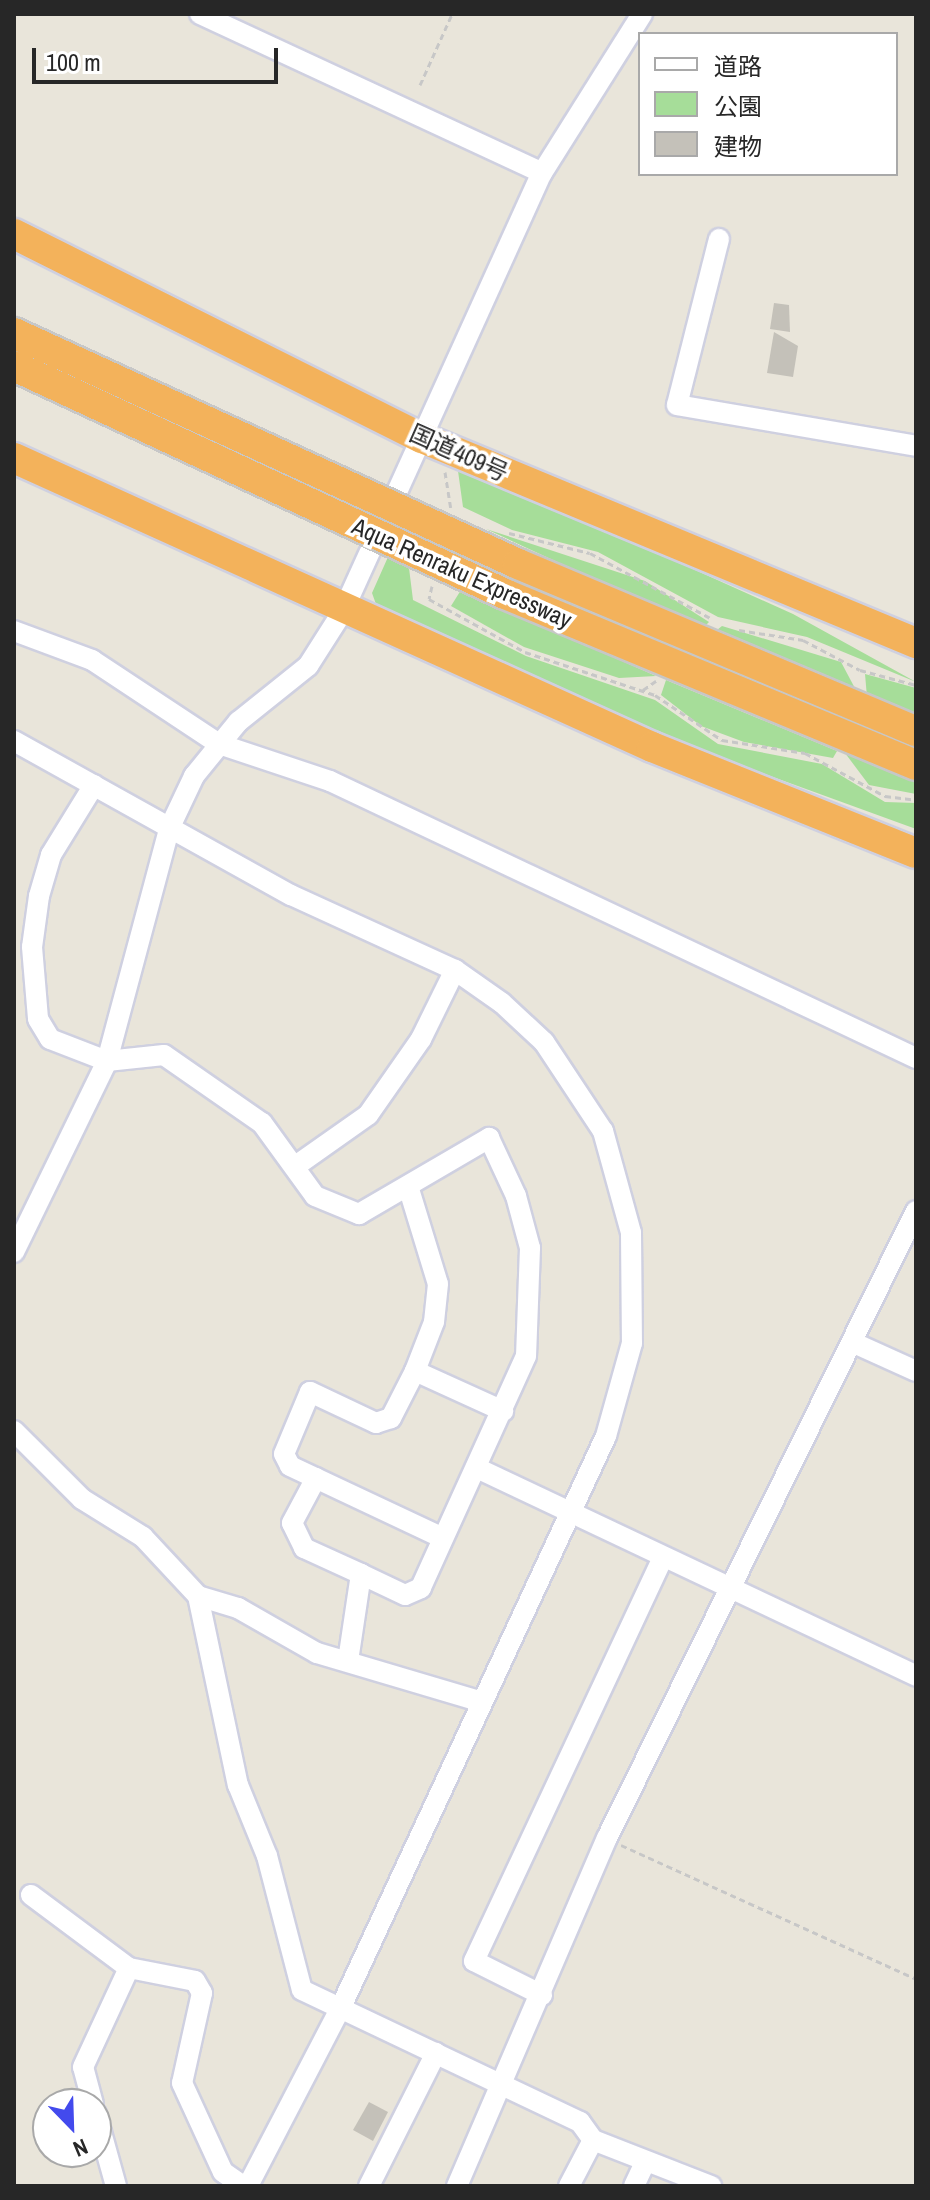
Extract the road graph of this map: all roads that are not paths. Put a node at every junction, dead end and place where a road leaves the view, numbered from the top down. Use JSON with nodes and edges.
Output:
{"nodes":[{"id":1,"x":642,"y":14,"type":"edge"},
{"id":2,"x":204,"y":15,"type":"edge"},
{"id":3,"x":542,"y":173,"type":"junction"},
{"id":4,"x":14,"y":236,"type":"edge"},
{"id":5,"x":719,"y":239,"type":"dead end"},
{"id":6,"x":14,"y":333,"type":"edge"},
{"id":7,"x":14,"y":366,"type":"edge"},
{"id":8,"x":422,"y":438,"type":"junction"},
{"id":9,"x":916,"y":446,"type":"edge"},
{"id":10,"x":14,"y":458,"type":"edge"},
{"id":11,"x":343,"y":611,"type":"junction"},
{"id":12,"x":14,"y":631,"type":"edge"},
{"id":13,"x":916,"y":643,"type":"edge"},
{"id":14,"x":916,"y":731,"type":"edge"},
{"id":15,"x":14,"y":741,"type":"edge"},
{"id":16,"x":219,"y":744,"type":"junction"},
{"id":17,"x":916,"y":765,"type":"edge"},
{"id":18,"x":94,"y":785,"type":"junction"},
{"id":19,"x":169,"y":829,"type":"junction"},
{"id":20,"x":916,"y":853,"type":"edge"},
{"id":21,"x":23,"y":946,"type":"edge"},
{"id":22,"x":455,"y":970,"type":"junction"},
{"id":23,"x":916,"y":1058,"type":"edge"},
{"id":24,"x":107,"y":1061,"type":"junction"},
{"id":25,"x":297,"y":1165,"type":"junction"},
{"id":26,"x":408,"y":1186,"type":"junction"},
{"id":27,"x":916,"y":1211,"type":"edge"},
{"id":28,"x":14,"y":1252,"type":"edge"},
{"id":29,"x":854,"y":1343,"type":"junction"},
{"id":30,"x":415,"y":1371,"type":"junction"},
{"id":31,"x":916,"y":1371,"type":"edge"},
{"id":32,"x":503,"y":1411,"type":"junction"},
{"id":33,"x":14,"y":1431,"type":"edge"},
{"id":34,"x":479,"y":1469,"type":"junction"},
{"id":35,"x":316,"y":1478,"type":"junction"},
{"id":36,"x":570,"y":1515,"type":"junction"},
{"id":37,"x":441,"y":1537,"type":"junction"},
{"id":38,"x":663,"y":1557,"type":"junction"},
{"id":39,"x":361,"y":1574,"type":"junction"},
{"id":40,"x":731,"y":1590,"type":"junction"},
{"id":41,"x":198,"y":1596,"type":"junction"},
{"id":42,"x":348,"y":1661,"type":"junction"},
{"id":43,"x":916,"y":1676,"type":"edge"},
{"id":44,"x":479,"y":1701,"type":"junction"},
{"id":45,"x":31,"y":1895,"type":"dead end"},
{"id":46,"x":129,"y":1968,"type":"junction"},
{"id":47,"x":542,"y":1995,"type":"junction"},
{"id":48,"x":340,"y":2009,"type":"junction"},
{"id":49,"x":436,"y":2053,"type":"junction"},
{"id":50,"x":506,"y":2085,"type":"junction"},
{"id":51,"x":89,"y":2088,"type":"edge"},
{"id":52,"x":593,"y":2140,"type":"junction"},
{"id":53,"x":645,"y":2162,"type":"junction"},
{"id":54,"x":246,"y":2186,"type":"edge"},
{"id":55,"x":369,"y":2186,"type":"edge"},
{"id":56,"x":457,"y":2186,"type":"edge"},
{"id":57,"x":569,"y":2186,"type":"edge"},
{"id":58,"x":634,"y":2186,"type":"edge"},
{"id":59,"x":711,"y":2186,"type":"edge"}],
"edges":[{"from":1,"to":3,"type":"street"},
{"from":2,"to":3,"type":"street"},
{"from":3,"to":8,"type":"street"},
{"from":4,"to":8,"type":"highway","name":"国道409号"},
{"from":5,"to":9,"type":"street"},
{"from":6,"to":14,"type":"highway","name":"Aqua Renraku Expressway","bridge":true},
{"from":7,"to":17,"type":"highway","name":"Aqua Renraku Expressway","bridge":true},
{"from":8,"to":11,"type":"street"},
{"from":8,"to":13,"type":"highway","name":"国道409号"},
{"from":10,"to":11,"type":"highway"},
{"from":11,"to":16,"type":"street"},
{"from":11,"to":20,"type":"highway"},
{"from":12,"to":16,"type":"street"},
{"from":15,"to":18,"type":"street"},
{"from":16,"to":19,"type":"street"},
{"from":16,"to":23,"type":"street"},
{"from":18,"to":19,"type":"street"},
{"from":18,"to":21,"type":"street"},
{"from":19,"to":22,"type":"street"},
{"from":19,"to":24,"type":"street"},
{"from":21,"to":24,"type":"street"},
{"from":22,"to":25,"type":"street"},
{"from":22,"to":36,"type":"street"},
{"from":24,"to":25,"type":"street"},
{"from":24,"to":28,"type":"street"},
{"from":25,"to":26,"type":"street"},
{"from":26,"to":30,"type":"street"},
{"from":26,"to":32,"type":"street"},
{"from":27,"to":29,"type":"street"},
{"from":29,"to":31,"type":"street"},
{"from":29,"to":40,"type":"street"},
{"from":30,"to":32,"type":"street"},
{"from":30,"to":35,"type":"street"},
{"from":32,"to":34,"type":"street"},
{"from":33,"to":41,"type":"street"},
{"from":34,"to":36,"type":"street"},
{"from":34,"to":37,"type":"street"},
{"from":35,"to":37,"type":"street"},
{"from":35,"to":39,"type":"street"},
{"from":36,"to":38,"type":"street"},
{"from":36,"to":44,"type":"street"},
{"from":37,"to":39,"type":"street"},
{"from":38,"to":40,"type":"street"},
{"from":38,"to":47,"type":"street"},
{"from":39,"to":42,"type":"street"},
{"from":40,"to":43,"type":"street"},
{"from":40,"to":47,"type":"street"},
{"from":41,"to":42,"type":"street"},
{"from":41,"to":48,"type":"street"},
{"from":42,"to":44,"type":"street"},
{"from":44,"to":48,"type":"street"},
{"from":45,"to":46,"type":"street"},
{"from":46,"to":51,"type":"street"},
{"from":46,"to":54,"type":"street"},
{"from":47,"to":50,"type":"street"},
{"from":48,"to":49,"type":"street"},
{"from":48,"to":54,"type":"street"},
{"from":49,"to":50,"type":"street"},
{"from":49,"to":55,"type":"street"},
{"from":50,"to":52,"type":"street"},
{"from":50,"to":56,"type":"street"},
{"from":52,"to":53,"type":"street"},
{"from":52,"to":57,"type":"street"},
{"from":53,"to":58,"type":"street"},
{"from":53,"to":59,"type":"street"}]}
